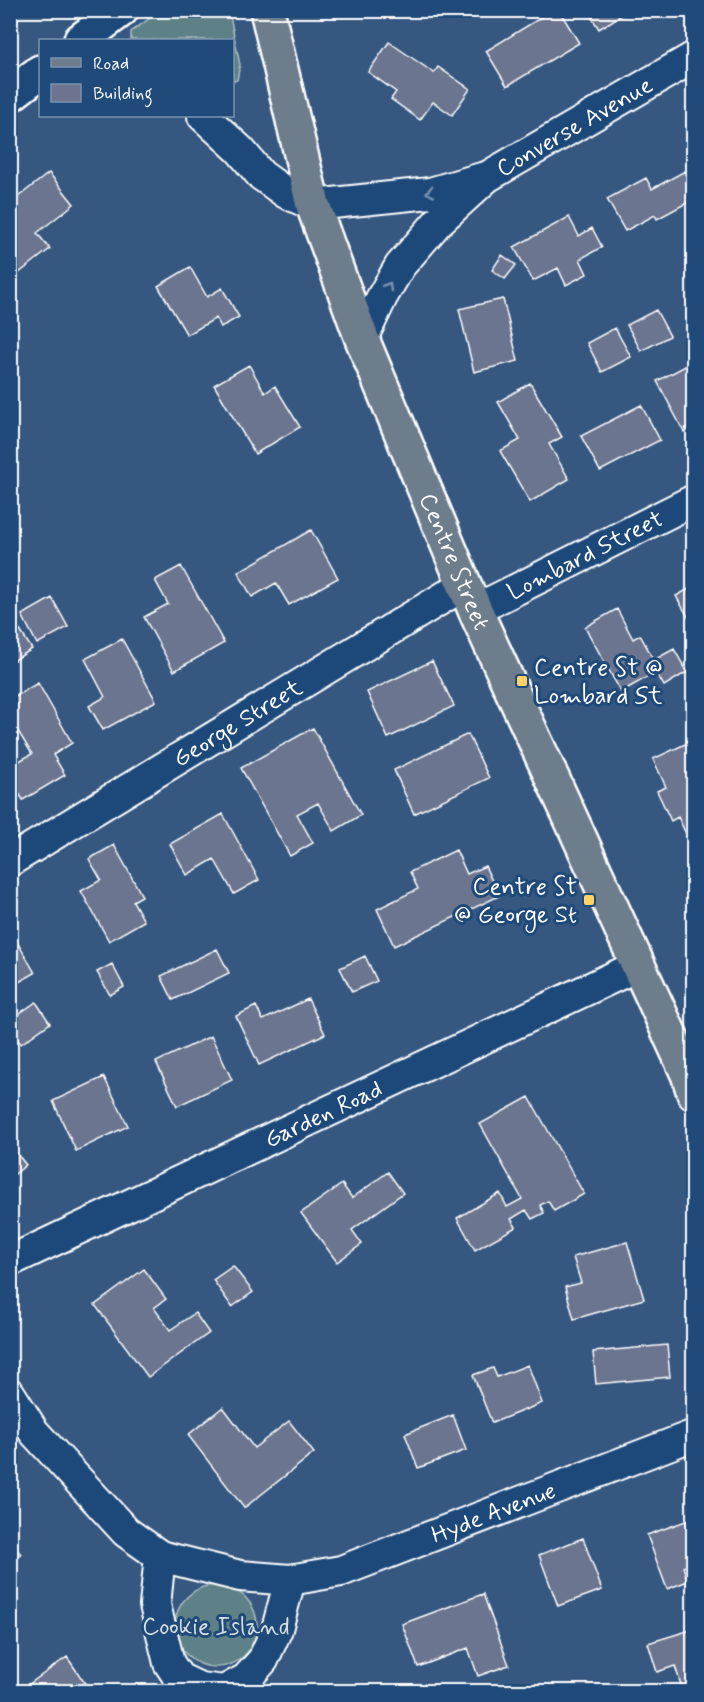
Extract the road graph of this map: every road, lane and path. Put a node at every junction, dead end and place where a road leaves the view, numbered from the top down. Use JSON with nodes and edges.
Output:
{"nodes":[{"id":1,"x":121,"y":10,"type":"edge"},
{"id":2,"x":267,"y":10,"type":"edge"},
{"id":3,"x":82,"y":39,"type":"edge"},
{"id":4,"x":693,"y":57,"type":"edge"},
{"id":5,"x":39,"y":73,"type":"edge"},
{"id":6,"x":10,"y":95,"type":"edge"},
{"id":7,"x":204,"y":117,"type":"edge"},
{"id":8,"x":487,"y":177,"type":"junction"},
{"id":9,"x":313,"y":205,"type":"junction"},
{"id":10,"x":362,"y":339,"type":"junction"},
{"id":11,"x":693,"y":500,"type":"edge"},
{"id":12,"x":470,"y":597,"type":"junction"},
{"id":13,"x":10,"y":861,"type":"edge"},
{"id":14,"x":637,"y":966,"type":"junction"},
{"id":15,"x":692,"y":1079,"type":"edge"},
{"id":16,"x":10,"y":1261,"type":"edge"},
{"id":17,"x":10,"y":1394,"type":"edge"},
{"id":18,"x":693,"y":1435,"type":"edge"},
{"id":19,"x":160,"y":1556,"type":"junction"},
{"id":20,"x":290,"y":1580,"type":"junction"}],
"edges":[{"from":1,"to":3,"type":"street"},
{"from":2,"to":9,"type":"main road","name":"Centre Street"},
{"from":4,"to":8,"type":"street","name":"Converse Avenue"},
{"from":5,"to":6,"type":"street"},
{"from":7,"to":9,"type":"street"},
{"from":8,"to":9,"type":"street","name":"Converse Avenue","one_way":true},
{"from":10,"to":8,"type":"street","name":"Converse Avenue","one_way":true},
{"from":9,"to":10,"type":"main road","name":"Centre Street"},
{"from":10,"to":12,"type":"main road","name":"Centre Street"},
{"from":11,"to":12,"type":"street","name":"Lombard Street"},
{"from":12,"to":13,"type":"street","name":"George Street"},
{"from":12,"to":14,"type":"main road","name":"Centre Street"},
{"from":14,"to":15,"type":"main road","name":"Centre Street"},
{"from":14,"to":16,"type":"street","name":"Garden Road"},
{"from":17,"to":19,"type":"street","name":"Hyde Avenue"},
{"from":18,"to":20,"type":"street","name":"Hyde Avenue"},
{"from":19,"to":20,"type":"street","name":"Hyde Avenue"},
{"from":19,"to":20,"type":"street"}]}
